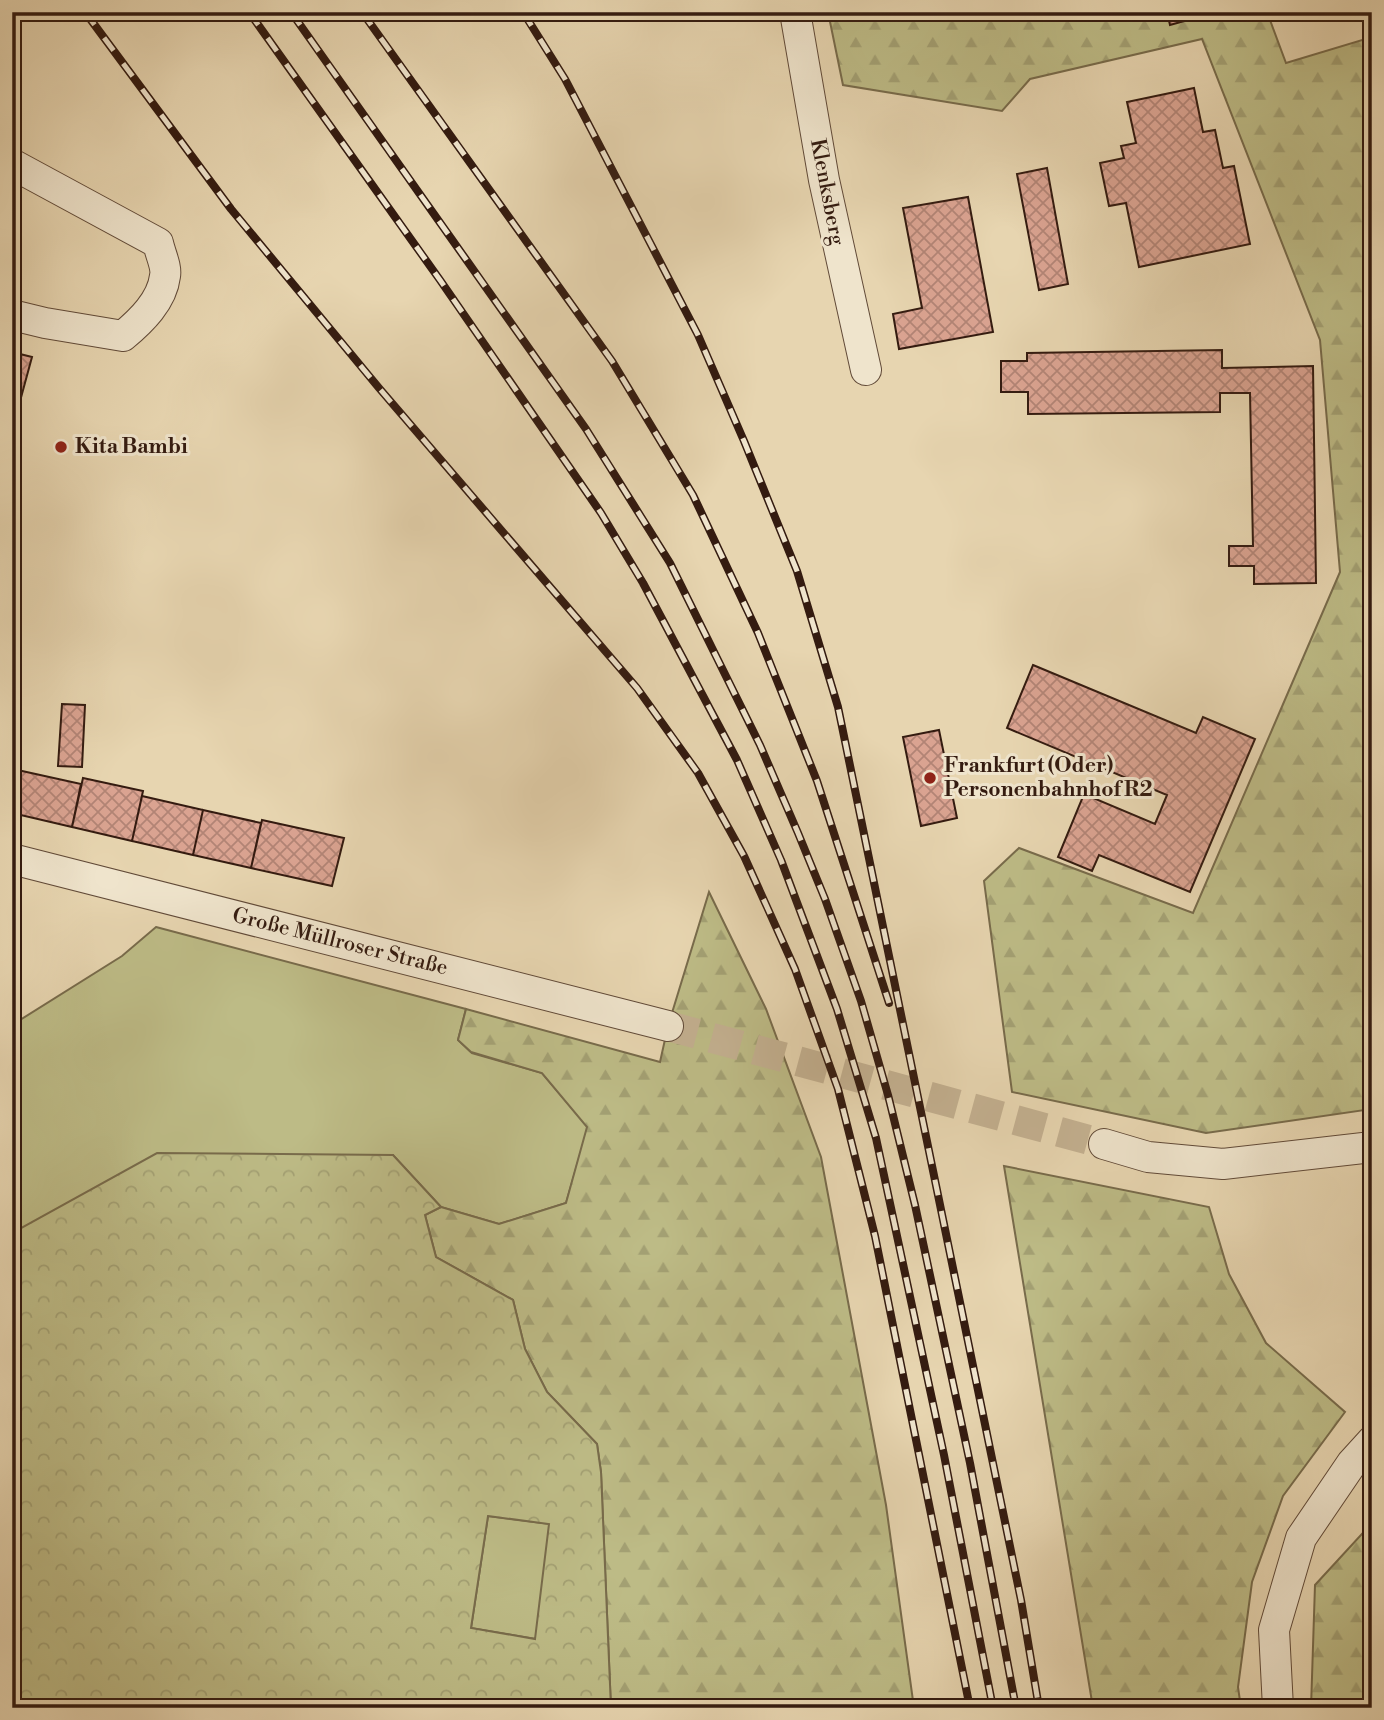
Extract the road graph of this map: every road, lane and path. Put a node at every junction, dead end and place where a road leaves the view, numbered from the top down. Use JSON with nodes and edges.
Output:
{"nodes":[{"id":1,"x":795,"y":12,"type":"edge"},
{"id":2,"x":12,"y":164,"type":"edge"},
{"id":3,"x":12,"y":315,"type":"edge"},
{"id":4,"x":866,"y":370,"type":"dead end"},
{"id":5,"x":12,"y":860,"type":"edge"},
{"id":6,"x":668,"y":1026,"type":"tunnel mouth"},
{"id":7,"x":1104,"y":1144,"type":"tunnel mouth"},
{"id":8,"x":1372,"y":1147,"type":"edge"},
{"id":9,"x":1372,"y":1441,"type":"edge"},
{"id":10,"x":1278,"y":1708,"type":"edge"}],
"edges":[{"from":1,"to":4,"type":"street","name":"Klenksberg"},
{"from":2,"to":3,"type":"street"},
{"from":5,"to":6,"type":"street","name":"Große Müllroser Straße"},
{"from":7,"to":8,"type":"street"},
{"from":9,"to":10,"type":"street"}]}
